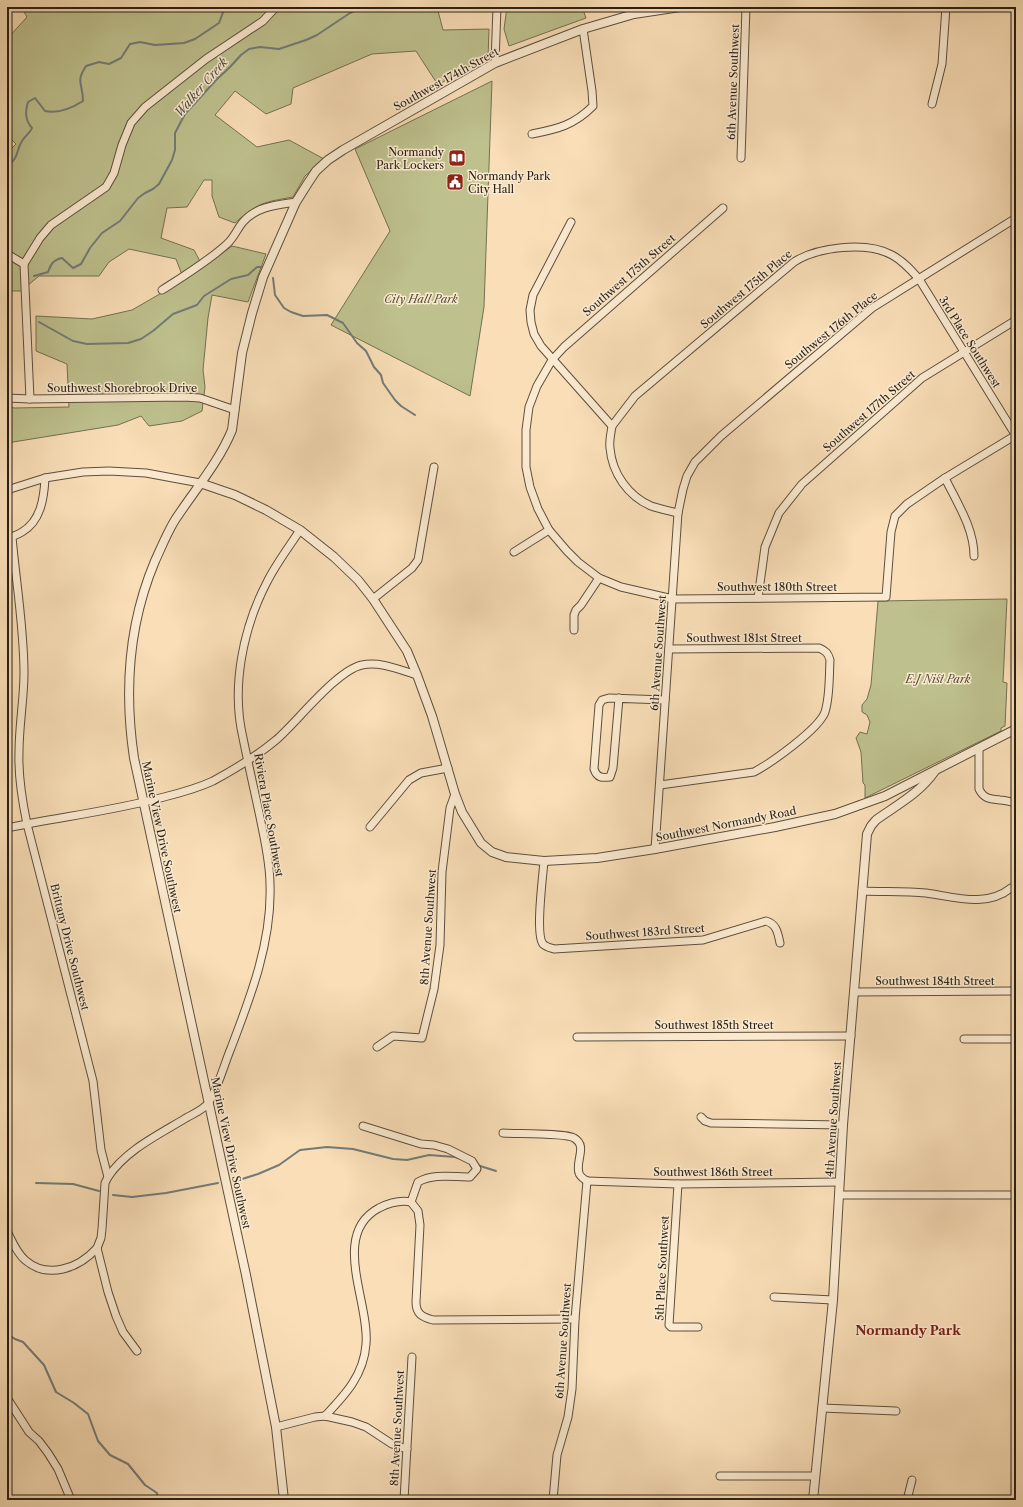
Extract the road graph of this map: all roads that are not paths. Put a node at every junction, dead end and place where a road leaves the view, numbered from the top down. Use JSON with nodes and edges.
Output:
{"nodes":[{"id":1,"x":276,"y":7,"type":"edge"},
{"id":2,"x":497,"y":7,"type":"edge"},
{"id":3,"x":680,"y":7,"type":"edge"},
{"id":4,"x":746,"y":7,"type":"edge"},
{"id":5,"x":946,"y":7,"type":"edge"},
{"id":6,"x":634,"y":11,"type":"edge"},
{"id":7,"x":583,"y":29,"type":"junction"},
{"id":8,"x":495,"y":63,"type":"junction"},
{"id":9,"x":932,"y":104,"type":"dead end"},
{"id":10,"x":532,"y":134,"type":"dead end"},
{"id":11,"x":741,"y":158,"type":"dead end"},
{"id":12,"x":296,"y":202,"type":"junction"},
{"id":13,"x":723,"y":208,"type":"dead end"},
{"id":14,"x":1015,"y":219,"type":"edge"},
{"id":15,"x":571,"y":222,"type":"dead end"},
{"id":16,"x":7,"y":254,"type":"edge"},
{"id":17,"x":24,"y":264,"type":"junction"},
{"id":18,"x":919,"y":280,"type":"junction"},
{"id":19,"x":162,"y":290,"type":"dead end"},
{"id":20,"x":1016,"y":320,"type":"edge"},
{"id":21,"x":964,"y":352,"type":"junction"},
{"id":22,"x":552,"y":360,"type":"junction"},
{"id":23,"x":7,"y":398,"type":"edge"},
{"id":24,"x":30,"y":399,"type":"junction"},
{"id":25,"x":235,"y":410,"type":"junction"},
{"id":26,"x":612,"y":426,"type":"junction"},
{"id":27,"x":1016,"y":436,"type":"edge"},
{"id":28,"x":695,"y":462,"type":"joint"},
{"id":29,"x":434,"y":467,"type":"dead end"},
{"id":30,"x":45,"y":478,"type":"junction"},
{"id":31,"x":945,"y":478,"type":"junction"},
{"id":32,"x":200,"y":483,"type":"junction"},
{"id":33,"x":7,"y":490,"type":"edge"},
{"id":34,"x":678,"y":513,"type":"junction"},
{"id":35,"x":300,"y":530,"type":"junction"},
{"id":36,"x":549,"y":530,"type":"junction"},
{"id":37,"x":10,"y":537,"type":"edge"},
{"id":38,"x":514,"y":552,"type":"dead end"},
{"id":39,"x":974,"y":556,"type":"dead end"},
{"id":40,"x":598,"y":578,"type":"junction"},
{"id":41,"x":758,"y":598,"type":"junction"},
{"id":42,"x":373,"y":599,"type":"junction"},
{"id":43,"x":673,"y":599,"type":"junction"},
{"id":44,"x":574,"y":630,"type":"dead end"},
{"id":45,"x":669,"y":649,"type":"junction"},
{"id":46,"x":417,"y":675,"type":"junction"},
{"id":47,"x":619,"y":698,"type":"junction"},
{"id":48,"x":665,"y":700,"type":"junction"},
{"id":49,"x":1016,"y":729,"type":"edge"},
{"id":50,"x":979,"y":749,"type":"junction"},
{"id":51,"x":249,"y":760,"type":"junction"},
{"id":52,"x":448,"y":768,"type":"junction"},
{"id":53,"x":936,"y":771,"type":"junction"},
{"id":54,"x":660,"y":785,"type":"junction"},
{"id":55,"x":455,"y":794,"type":"junction"},
{"id":56,"x":143,"y":803,"type":"junction"},
{"id":57,"x":1016,"y":804,"type":"edge"},
{"id":58,"x":27,"y":824,"type":"junction"},
{"id":59,"x":7,"y":828,"type":"edge"},
{"id":60,"x":370,"y":828,"type":"dead end"},
{"id":61,"x":655,"y":850,"type":"junction"},
{"id":62,"x":544,"y":861,"type":"junction"},
{"id":63,"x":1012,"y":888,"type":"dead end"},
{"id":64,"x":862,"y":892,"type":"junction"},
{"id":65,"x":780,"y":944,"type":"dead end"},
{"id":66,"x":1016,"y":991,"type":"edge"},
{"id":67,"x":854,"y":992,"type":"junction"},
{"id":68,"x":850,"y":1036,"type":"junction"},
{"id":69,"x":577,"y":1037,"type":"dead end"},
{"id":70,"x":964,"y":1039,"type":"dead end"},
{"id":71,"x":1016,"y":1039,"type":"edge"},
{"id":72,"x":377,"y":1047,"type":"dead end"},
{"id":73,"x":208,"y":1104,"type":"junction"},
{"id":74,"x":701,"y":1117,"type":"dead end"},
{"id":75,"x":843,"y":1125,"type":"junction"},
{"id":76,"x":363,"y":1126,"type":"dead end"},
{"id":77,"x":503,"y":1133,"type":"dead end"},
{"id":78,"x":108,"y":1177,"type":"junction"},
{"id":79,"x":587,"y":1181,"type":"junction"},
{"id":80,"x":840,"y":1182,"type":"junction"},
{"id":81,"x":678,"y":1184,"type":"junction"},
{"id":82,"x":840,"y":1195,"type":"junction"},
{"id":83,"x":1016,"y":1195,"type":"edge"},
{"id":84,"x":412,"y":1202,"type":"junction"},
{"id":85,"x":7,"y":1231,"type":"edge"},
{"id":86,"x":97,"y":1248,"type":"junction"},
{"id":87,"x":774,"y":1297,"type":"dead end"},
{"id":88,"x":832,"y":1300,"type":"junction"},
{"id":89,"x":575,"y":1320,"type":"junction"},
{"id":90,"x":698,"y":1327,"type":"dead end"},
{"id":91,"x":138,"y":1351,"type":"dead end"},
{"id":92,"x":412,"y":1357,"type":"dead end"},
{"id":93,"x":7,"y":1398,"type":"edge"},
{"id":94,"x":822,"y":1408,"type":"junction"},
{"id":95,"x":896,"y":1411,"type":"dead end"},
{"id":96,"x":325,"y":1416,"type":"junction"},
{"id":97,"x":276,"y":1426,"type":"junction"},
{"id":98,"x":407,"y":1449,"type":"junction"},
{"id":99,"x":720,"y":1476,"type":"dead end"},
{"id":100,"x":815,"y":1476,"type":"junction"},
{"id":101,"x":912,"y":1480,"type":"dead end"},
{"id":102,"x":71,"y":1500,"type":"edge"},
{"id":103,"x":284,"y":1500,"type":"edge"},
{"id":104,"x":404,"y":1500,"type":"edge"},
{"id":105,"x":553,"y":1500,"type":"edge"},
{"id":106,"x":813,"y":1500,"type":"edge"},
{"id":107,"x":907,"y":1500,"type":"edge"}],
"edges":[{"from":1,"to":17,"type":"street"},
{"from":2,"to":8,"type":"street"},
{"from":3,"to":6,"type":"street","name":"Southwest 174th Street"},
{"from":4,"to":11,"type":"street","name":"6th Avenue Southwest"},
{"from":5,"to":9,"type":"street"},
{"from":6,"to":7,"type":"street","name":"Southwest 174th Street"},
{"from":7,"to":8,"type":"street","name":"Southwest 174th Street"},
{"from":7,"to":10,"type":"street"},
{"from":8,"to":12,"type":"street","name":"Southwest 174th Street"},
{"from":12,"to":19,"type":"street"},
{"from":12,"to":25,"type":"street","name":"Marine View Drive Southwest"},
{"from":13,"to":22,"type":"street","name":"Southwest 175th Street"},
{"from":14,"to":18,"type":"street","name":"Southwest 176th Place"},
{"from":15,"to":22,"type":"street"},
{"from":16,"to":17,"type":"street"},
{"from":17,"to":24,"type":"street"},
{"from":18,"to":21,"type":"street","name":"3rd Place Southwest"},
{"from":18,"to":26,"type":"street","name":"Southwest 175th Place"},
{"from":18,"to":28,"type":"street","name":"Southwest 176th Place"},
{"from":20,"to":21,"type":"street","name":"Southwest 177th Street"},
{"from":21,"to":27,"type":"street","name":"3rd Place Southwest"},
{"from":21,"to":41,"type":"street","name":"Southwest 177th Street"},
{"from":22,"to":26,"type":"street"},
{"from":22,"to":36,"type":"street","name":"Southwest 175th Street"},
{"from":23,"to":24,"type":"street","name":"Southwest Shorebrook Drive"},
{"from":24,"to":25,"type":"street","name":"Southwest Shorebrook Drive"},
{"from":25,"to":32,"type":"street","name":"Marine View Drive Southwest"},
{"from":26,"to":34,"type":"street"},
{"from":27,"to":31,"type":"street"},
{"from":28,"to":34,"type":"street","name":"6th Avenue Southwest"},
{"from":29,"to":42,"type":"street"},
{"from":30,"to":32,"type":"street"},
{"from":30,"to":33,"type":"street"},
{"from":30,"to":37,"type":"street"},
{"from":31,"to":39,"type":"street"},
{"from":31,"to":41,"type":"street","name":"Southwest 180th Street"},
{"from":32,"to":35,"type":"street","name":"Southwest Normandy Road"},
{"from":32,"to":56,"type":"street","name":"Marine View Drive Southwest"},
{"from":34,"to":43,"type":"street","name":"6th Avenue Southwest"},
{"from":35,"to":42,"type":"street","name":"Southwest Normandy Road"},
{"from":35,"to":51,"type":"street","name":"Riviera Place Southwest"},
{"from":36,"to":38,"type":"street"},
{"from":36,"to":40,"type":"street","name":"Southwest 180th Street"},
{"from":37,"to":58,"type":"street","name":"Brittany Drive Southwest"},
{"from":40,"to":43,"type":"street","name":"Southwest 180th Street"},
{"from":40,"to":44,"type":"street"},
{"from":41,"to":43,"type":"street","name":"Southwest 180th Street"},
{"from":42,"to":46,"type":"street","name":"Southwest Normandy Road"},
{"from":43,"to":45,"type":"street","name":"6th Avenue Southwest"},
{"from":45,"to":48,"type":"street","name":"6th Avenue Southwest"},
{"from":45,"to":54,"type":"street","name":"Southwest 181st Street"},
{"from":46,"to":51,"type":"street"},
{"from":46,"to":52,"type":"street","name":"Southwest Normandy Road"},
{"from":47,"to":47,"type":"street"},
{"from":47,"to":48,"type":"street"},
{"from":48,"to":54,"type":"street","name":"6th Avenue Southwest"},
{"from":49,"to":50,"type":"street","name":"Southwest Normandy Road"},
{"from":50,"to":53,"type":"street","name":"Southwest Normandy Road"},
{"from":50,"to":57,"type":"street"},
{"from":51,"to":56,"type":"street"},
{"from":51,"to":73,"type":"street","name":"Riviera Place Southwest"},
{"from":52,"to":55,"type":"street","name":"Southwest Normandy Road"},
{"from":52,"to":60,"type":"street"},
{"from":53,"to":61,"type":"street","name":"Southwest Normandy Road"},
{"from":53,"to":64,"type":"street","name":"4th Avenue Southwest"},
{"from":54,"to":61,"type":"street","name":"6th Avenue Southwest"},
{"from":55,"to":62,"type":"street","name":"Southwest Normandy Road"},
{"from":55,"to":72,"type":"street","name":"8th Avenue Southwest"},
{"from":56,"to":58,"type":"street"},
{"from":56,"to":73,"type":"street","name":"Marine View Drive Southwest"},
{"from":58,"to":59,"type":"street"},
{"from":58,"to":78,"type":"street","name":"Brittany Drive Southwest"},
{"from":61,"to":62,"type":"street","name":"Southwest Normandy Road"},
{"from":62,"to":65,"type":"street","name":"Southwest 183rd Street"},
{"from":63,"to":64,"type":"street"},
{"from":64,"to":67,"type":"street","name":"4th Avenue Southwest"},
{"from":66,"to":67,"type":"street","name":"Southwest 184th Street"},
{"from":67,"to":68,"type":"street","name":"4th Avenue Southwest"},
{"from":68,"to":69,"type":"street","name":"Southwest 185th Street"},
{"from":68,"to":75,"type":"street","name":"4th Avenue Southwest"},
{"from":70,"to":71,"type":"street"},
{"from":73,"to":78,"type":"street"},
{"from":73,"to":97,"type":"street","name":"Marine View Drive Southwest"},
{"from":74,"to":75,"type":"street"},
{"from":75,"to":80,"type":"street","name":"4th Avenue Southwest"},
{"from":76,"to":84,"type":"street"},
{"from":77,"to":79,"type":"street"},
{"from":78,"to":86,"type":"street","name":"Brittany Drive Southwest"},
{"from":79,"to":81,"type":"street","name":"Southwest 186th Street"},
{"from":79,"to":89,"type":"street","name":"6th Avenue Southwest"},
{"from":80,"to":81,"type":"street","name":"Southwest 186th Street"},
{"from":80,"to":82,"type":"street","name":"4th Avenue Southwest"},
{"from":81,"to":90,"type":"street","name":"5th Place Southwest"},
{"from":82,"to":83,"type":"street"},
{"from":82,"to":88,"type":"street","name":"4th Avenue Southwest"},
{"from":84,"to":89,"type":"street"},
{"from":84,"to":96,"type":"street"},
{"from":85,"to":86,"type":"street"},
{"from":86,"to":91,"type":"street","name":"Brittany Drive Southwest"},
{"from":87,"to":88,"type":"street"},
{"from":88,"to":94,"type":"street","name":"4th Avenue Southwest"},
{"from":89,"to":105,"type":"street","name":"6th Avenue Southwest"},
{"from":92,"to":98,"type":"street","name":"8th Avenue Southwest"},
{"from":93,"to":102,"type":"street"},
{"from":94,"to":95,"type":"street"},
{"from":94,"to":100,"type":"street","name":"4th Avenue Southwest"},
{"from":96,"to":97,"type":"street"},
{"from":96,"to":98,"type":"street"},
{"from":97,"to":103,"type":"street","name":"Marine View Drive Southwest"},
{"from":98,"to":104,"type":"street","name":"8th Avenue Southwest"},
{"from":99,"to":100,"type":"street"},
{"from":100,"to":106,"type":"street","name":"4th Avenue Southwest"},
{"from":101,"to":107,"type":"street"}]}
